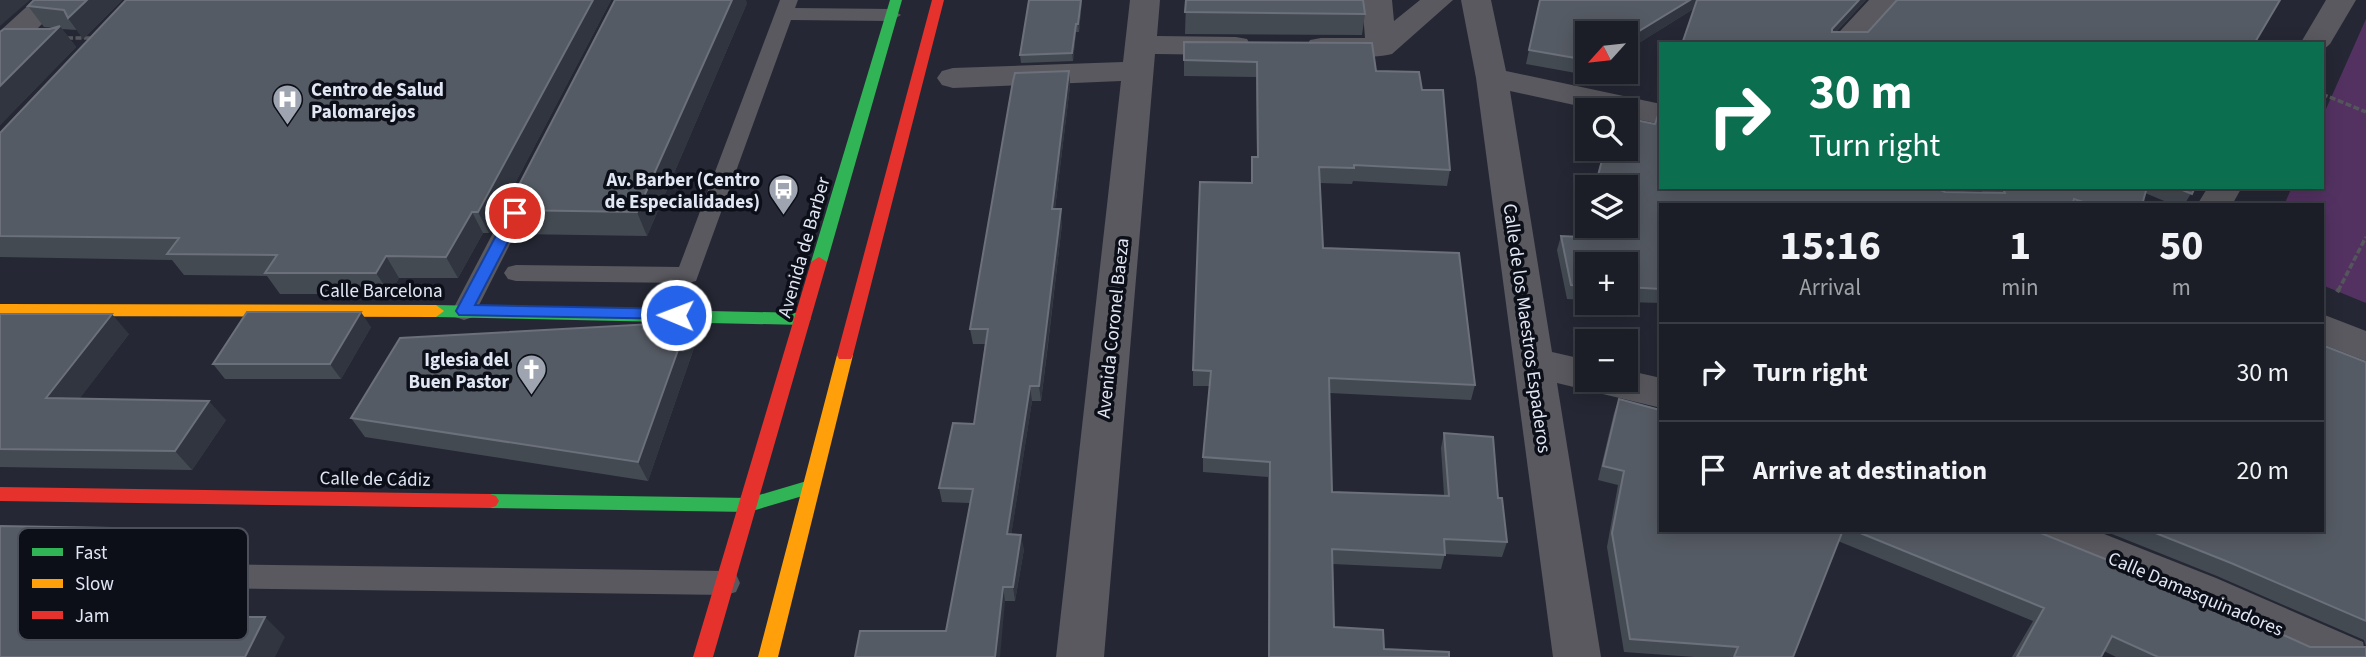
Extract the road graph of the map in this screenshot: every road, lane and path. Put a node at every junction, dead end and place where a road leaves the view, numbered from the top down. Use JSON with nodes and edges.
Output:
{"nodes":[{"id":1,"x":51,"y":0,"type":"edge"},
{"id":2,"x":938,"y":0,"type":"edge"},
{"id":3,"x":1145,"y":0,"type":"edge"},
{"id":4,"x":1377,"y":0,"type":"edge"},
{"id":5,"x":1438,"y":0,"type":"edge"},
{"id":6,"x":1476,"y":0,"type":"edge"},
{"id":7,"x":1886,"y":0,"type":"edge"},
{"id":8,"x":2342,"y":0,"type":"edge"},
{"id":9,"x":787,"y":7,"type":"edge"},
{"id":10,"x":894,"y":8,"type":"edge"},
{"id":11,"x":66,"y":38,"type":"joint"},
{"id":12,"x":106,"y":38,"type":"edge"},
{"id":13,"x":4,"y":41,"type":"edge"},
{"id":14,"x":1845,"y":42,"type":"edge"},
{"id":15,"x":2316,"y":42,"type":"edge"},
{"id":16,"x":1381,"y":47,"type":"junction"},
{"id":17,"x":1140,"y":58,"type":"junction"},
{"id":18,"x":953,"y":78,"type":"dead end"},
{"id":19,"x":1492,"y":78,"type":"junction"},
{"id":20,"x":2324,"y":95,"type":"edge"},
{"id":21,"x":2366,"y":112,"type":"edge"},
{"id":22,"x":1659,"y":114,"type":"edge"},
{"id":23,"x":535,"y":173,"type":"edge"},
{"id":24,"x":2366,"y":237,"type":"edge"},
{"id":25,"x":516,"y":273,"type":"dead end"},
{"id":26,"x":0,"y":310,"type":"edge"},
{"id":27,"x":464,"y":311,"type":"junction"},
{"id":28,"x":2326,"y":315,"type":"edge"},
{"id":29,"x":803,"y":319,"type":"junction"},
{"id":30,"x":2366,"y":346,"type":"edge"},
{"id":31,"x":1533,"y":362,"type":"junction"},
{"id":32,"x":1575,"y":372,"type":"edge"},
{"id":33,"x":1638,"y":388,"type":"edge"},
{"id":34,"x":1659,"y":393,"type":"edge"},
{"id":35,"x":810,"y":486,"type":"junction"},
{"id":36,"x":0,"y":494,"type":"edge"},
{"id":37,"x":749,"y":505,"type":"junction"},
{"id":38,"x":2050,"y":532,"type":"edge"},
{"id":39,"x":248,"y":577,"type":"edge"},
{"id":40,"x":726,"y":583,"type":"junction"},
{"id":41,"x":703,"y":657,"type":"edge"},
{"id":42,"x":768,"y":657,"type":"edge"},
{"id":43,"x":1080,"y":657,"type":"edge"},
{"id":44,"x":1577,"y":657,"type":"edge"},
{"id":45,"x":2346,"y":657,"type":"edge"}],
"edges":[{"from":1,"to":13,"type":"street"},
{"from":2,"to":35,"type":"main road"},
{"from":3,"to":17,"type":"street","name":"Avenida Coronel Baeza"},
{"from":4,"to":16,"type":"street"},
{"from":5,"to":16,"type":"street"},
{"from":6,"to":19,"type":"street","name":"Calle de los Maestros Espaderos"},
{"from":7,"to":14,"type":"street"},
{"from":8,"to":15,"type":"street"},
{"from":9,"to":10,"type":"lane"},
{"from":9,"to":25,"type":"lane"},
{"from":10,"to":29,"type":"main road","name":"Avenida de Barber"},
{"from":11,"to":12,"type":"path"},
{"from":11,"to":13,"type":"street"},
{"from":16,"to":17,"type":"street"},
{"from":17,"to":18,"type":"street"},
{"from":17,"to":43,"type":"street","name":"Avenida Coronel Baeza"},
{"from":19,"to":22,"type":"street"},
{"from":19,"to":31,"type":"street","name":"Calle de los Maestros Espaderos"},
{"from":20,"to":21,"type":"path"},
{"from":23,"to":27,"type":"lane"},
{"from":24,"to":28,"type":"path"},
{"from":26,"to":27,"type":"main road","name":"Calle Barcelona"},
{"from":27,"to":29,"type":"main road","name":"Calle Barcelona"},
{"from":28,"to":30,"type":"street"},
{"from":29,"to":37,"type":"main road","name":"Avenida de Barber"},
{"from":31,"to":32,"type":"street"},
{"from":31,"to":44,"type":"street","name":"Calle de los Maestros Espaderos"},
{"from":33,"to":34,"type":"street"},
{"from":35,"to":37,"type":"main road"},
{"from":35,"to":42,"type":"main road"},
{"from":36,"to":37,"type":"main road","name":"Calle de Cádiz"},
{"from":37,"to":40,"type":"main road","name":"Avenida de Barber"},
{"from":38,"to":45,"type":"street","name":"Calle Damasquinadores"},
{"from":39,"to":40,"type":"lane"},
{"from":40,"to":41,"type":"main road","name":"Avenida de Barber"}]}
